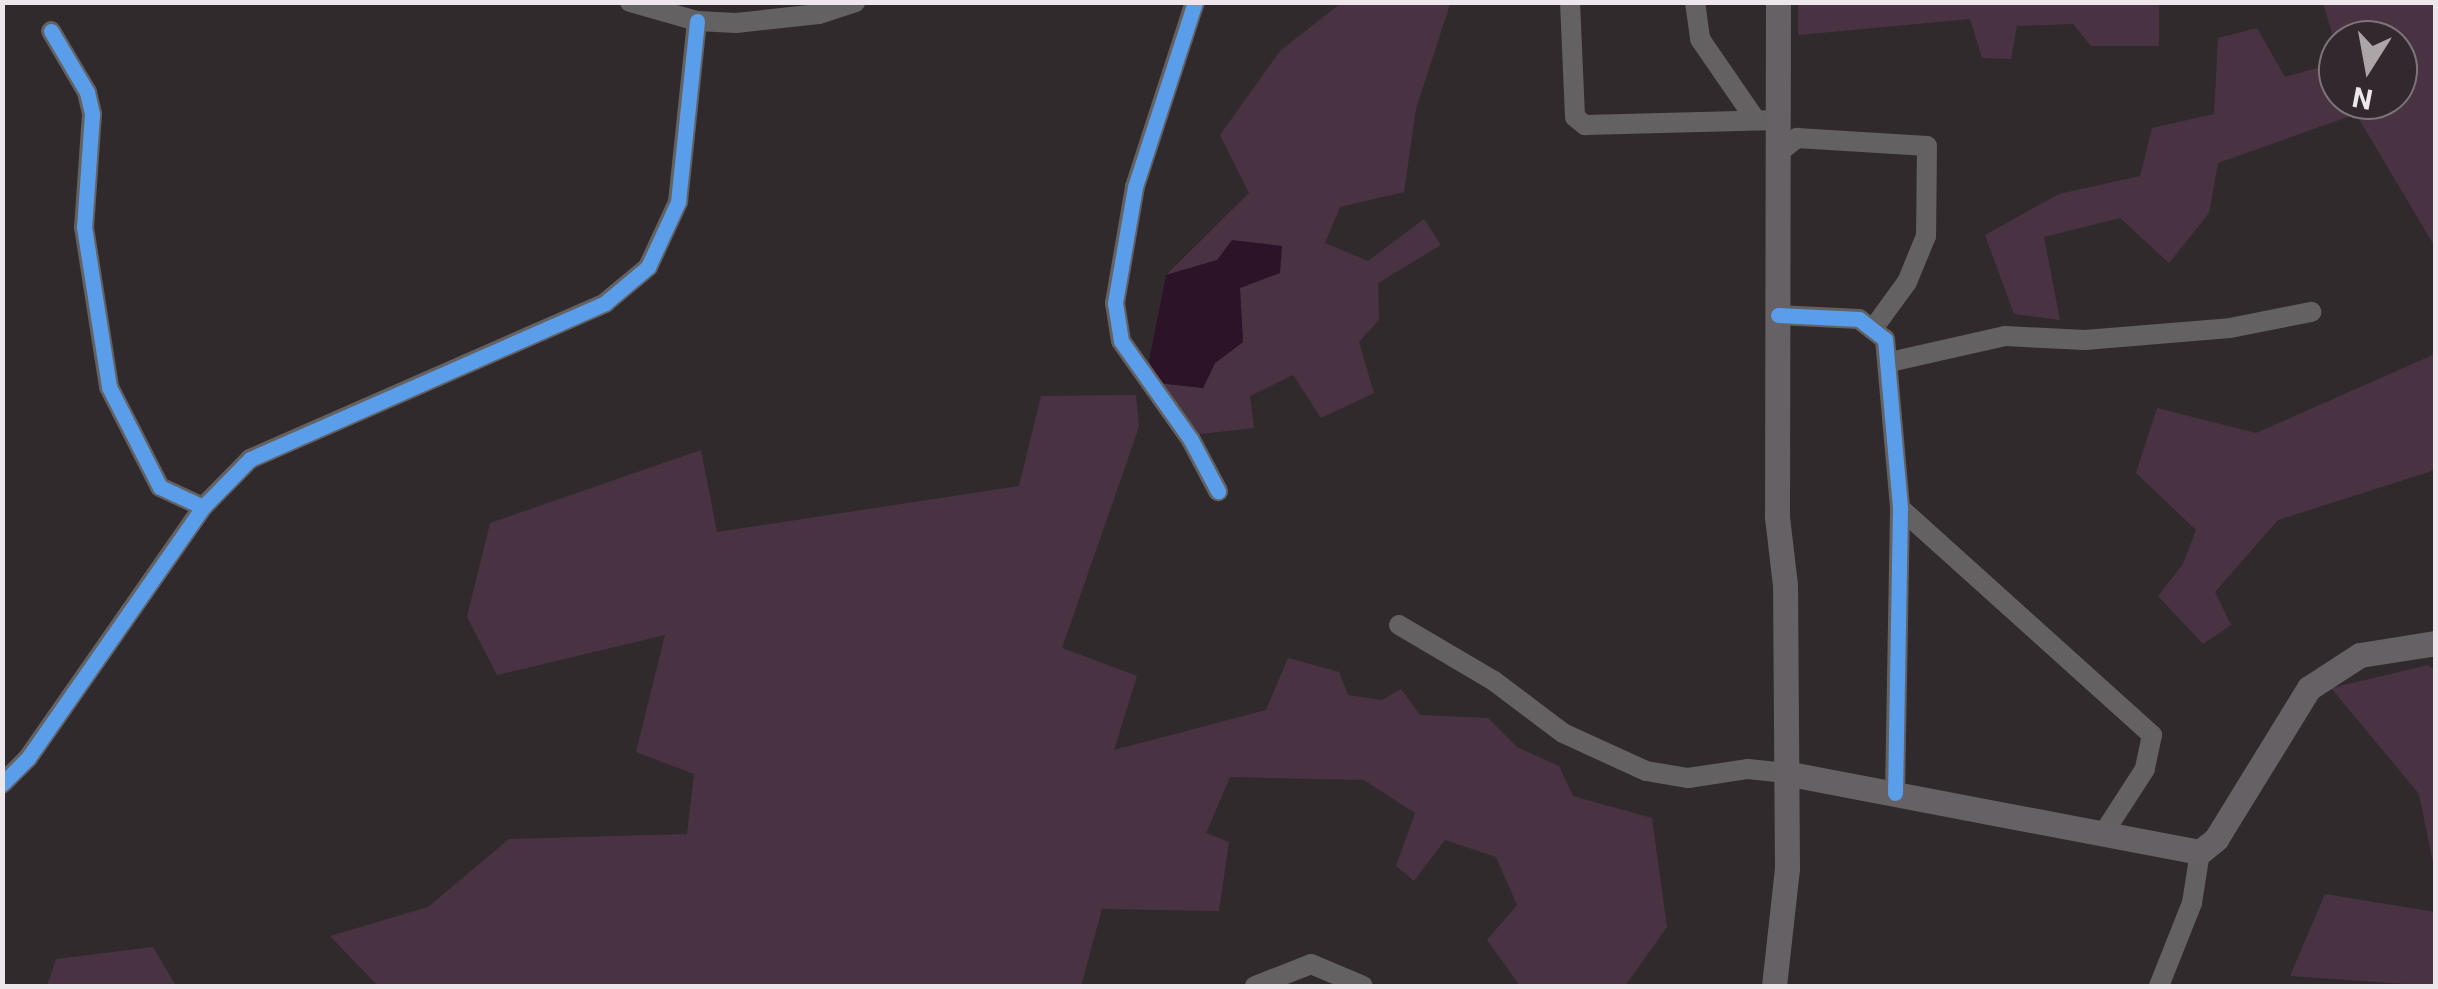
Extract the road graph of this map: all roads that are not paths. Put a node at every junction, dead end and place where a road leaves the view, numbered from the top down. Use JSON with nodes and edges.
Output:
{"nodes":[{"id":1,"x":630,"y":2,"type":"edge"},
{"id":2,"x":855,"y":2,"type":"edge"},
{"id":3,"x":1195,"y":2,"type":"edge"},
{"id":4,"x":1570,"y":2,"type":"edge"},
{"id":5,"x":1695,"y":2,"type":"edge"},
{"id":6,"x":1778,"y":2,"type":"edge"},
{"id":7,"x":697,"y":20,"type":"junction"},
{"id":8,"x":51,"y":32,"type":"dead end"},
{"id":9,"x":1766,"y":120,"type":"junction"},
{"id":10,"x":1777,"y":154,"type":"junction"},
{"id":11,"x":2311,"y":312,"type":"dead end"},
{"id":12,"x":1778,"y":315,"type":"junction"},
{"id":13,"x":1875,"y":326,"type":"junction"},
{"id":14,"x":1890,"y":362,"type":"junction"},
{"id":15,"x":1218,"y":492,"type":"dead end"},
{"id":16,"x":203,"y":507,"type":"junction"},
{"id":17,"x":1900,"y":508,"type":"junction"},
{"id":18,"x":1399,"y":625,"type":"dead end"},
{"id":19,"x":2436,"y":643,"type":"edge"},
{"id":20,"x":1785,"y":773,"type":"junction"},
{"id":21,"x":2,"y":784,"type":"edge"},
{"id":22,"x":1895,"y":793,"type":"junction"},
{"id":23,"x":2103,"y":834,"type":"junction"},
{"id":24,"x":2200,"y":852,"type":"junction"},
{"id":25,"x":1255,"y":986,"type":"edge"},
{"id":26,"x":1363,"y":986,"type":"edge"},
{"id":27,"x":1774,"y":986,"type":"edge"},
{"id":28,"x":2159,"y":986,"type":"edge"}],
"edges":[{"from":1,"to":7,"type":"street"},
{"from":2,"to":7,"type":"street"},
{"from":3,"to":15,"type":"street"},
{"from":4,"to":9,"type":"street"},
{"from":5,"to":9,"type":"street"},
{"from":6,"to":9,"type":"main road"},
{"from":7,"to":16,"type":"street"},
{"from":8,"to":16,"type":"street"},
{"from":9,"to":10,"type":"main road"},
{"from":10,"to":12,"type":"main road"},
{"from":10,"to":13,"type":"street"},
{"from":11,"to":14,"type":"street"},
{"from":12,"to":13,"type":"street"},
{"from":12,"to":20,"type":"main road"},
{"from":13,"to":14,"type":"street"},
{"from":14,"to":17,"type":"street"},
{"from":16,"to":21,"type":"street"},
{"from":17,"to":22,"type":"street"},
{"from":17,"to":23,"type":"street"},
{"from":18,"to":20,"type":"street"},
{"from":19,"to":24,"type":"main road"},
{"from":20,"to":22,"type":"main road"},
{"from":20,"to":27,"type":"main road"},
{"from":22,"to":23,"type":"main road"},
{"from":23,"to":24,"type":"main road"},
{"from":24,"to":28,"type":"street"},
{"from":25,"to":26,"type":"street"}]}
